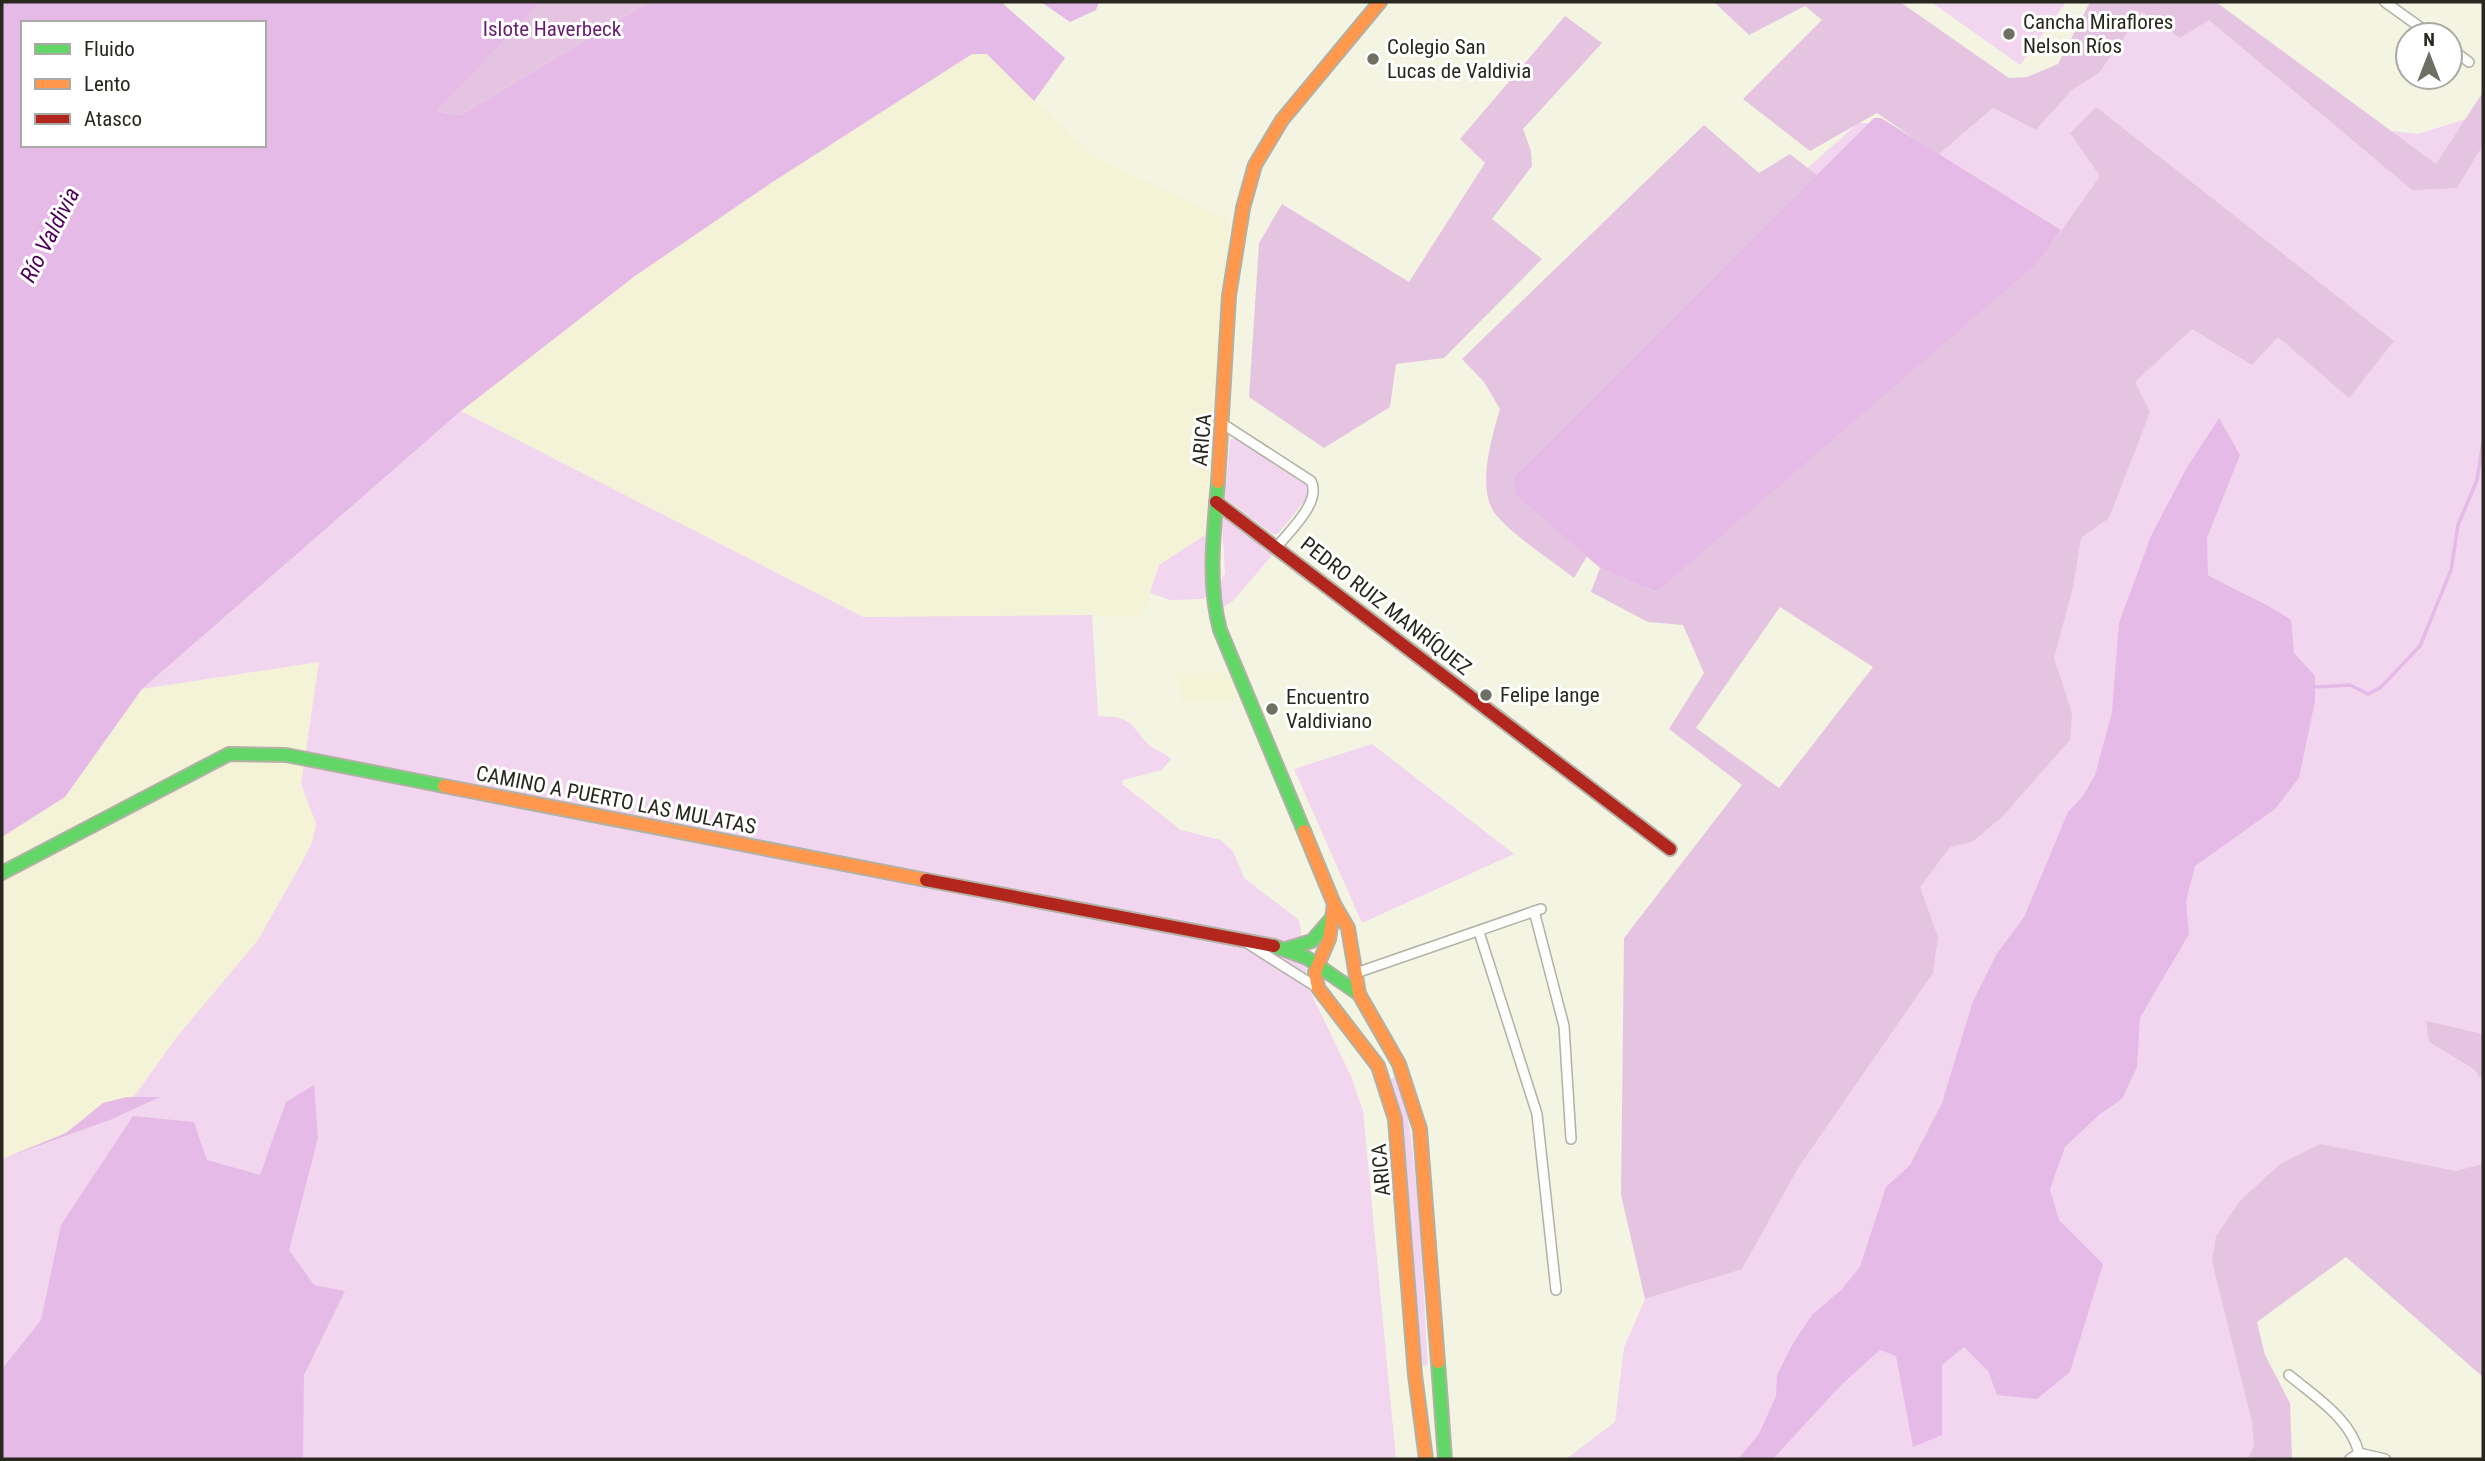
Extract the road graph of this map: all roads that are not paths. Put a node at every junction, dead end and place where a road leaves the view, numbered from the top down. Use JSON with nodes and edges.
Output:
{"nodes":[{"id":1,"x":1380,"y":2,"type":"edge"},
{"id":2,"x":2385,"y":2,"type":"edge"},
{"id":3,"x":2411,"y":21,"type":"edge"},
{"id":4,"x":2464,"y":58,"type":"edge"},
{"id":5,"x":2469,"y":62,"type":"dead end"},
{"id":6,"x":1223,"y":424,"type":"junction"},
{"id":7,"x":1216,"y":502,"type":"junction"},
{"id":8,"x":1277,"y":547,"type":"junction"},
{"id":9,"x":1670,"y":849,"type":"dead end"},
{"id":10,"x":2,"y":873,"type":"edge"},
{"id":11,"x":1334,"y":910,"type":"junction"},
{"id":12,"x":1479,"y":932,"type":"junction"},
{"id":13,"x":1246,"y":942,"type":"junction"},
{"id":14,"x":1289,"y":948,"type":"junction"},
{"id":15,"x":1319,"y":963,"type":"junction"},
{"id":16,"x":1356,"y":973,"type":"junction"},
{"id":17,"x":1318,"y":988,"type":"junction"},
{"id":18,"x":1359,"y":994,"type":"junction"},
{"id":19,"x":1571,"y":1139,"type":"dead end"},
{"id":20,"x":1556,"y":1290,"type":"dead end"},
{"id":21,"x":2289,"y":1375,"type":"dead end"},
{"id":22,"x":2359,"y":1452,"type":"junction"},
{"id":23,"x":1426,"y":1459,"type":"edge"},
{"id":24,"x":1445,"y":1459,"type":"edge"},
{"id":25,"x":2350,"y":1459,"type":"edge"},
{"id":26,"x":2385,"y":1459,"type":"edge"}],
"edges":[{"from":1,"to":6,"type":"main road","name":"ARICA"},
{"from":2,"to":3,"type":"street"},
{"from":4,"to":5,"type":"street"},
{"from":6,"to":7,"type":"main road","name":"ARICA"},
{"from":6,"to":8,"type":"street","name":"PEDRO RUIZ MANRÍQUEZ"},
{"from":7,"to":8,"type":"main road","name":"PEDRO RUIZ MANRÍQUEZ"},
{"from":7,"to":11,"type":"main road","name":"ARICA"},
{"from":8,"to":9,"type":"main road","name":"PEDRO RUIZ MANRÍQUEZ"},
{"from":10,"to":13,"type":"main road","name":"CAMINO A PUERTO LAS MULATAS"},
{"from":11,"to":14,"type":"main road"},
{"from":11,"to":15,"type":"main road"},
{"from":11,"to":16,"type":"main road","name":"ARICA"},
{"from":12,"to":16,"type":"street"},
{"from":12,"to":19,"type":"street"},
{"from":12,"to":20,"type":"street"},
{"from":13,"to":14,"type":"main road","name":"CAMINO A PUERTO LAS MULATAS"},
{"from":13,"to":17,"type":"street","name":"CAMINO A PUERTO LAS MULATAS"},
{"from":14,"to":15,"type":"main road","name":"CAMINO A PUERTO LAS MULATAS"},
{"from":15,"to":17,"type":"main road"},
{"from":15,"to":18,"type":"main road","name":"CAMINO A PUERTO LAS MULATAS"},
{"from":16,"to":18,"type":"main road","name":"ARICA"},
{"from":17,"to":23,"type":"main road","name":"ARICA"},
{"from":18,"to":24,"type":"main road","name":"ARICA"},
{"from":21,"to":22,"type":"street"},
{"from":22,"to":25,"type":"street"},
{"from":22,"to":26,"type":"street"}]}
